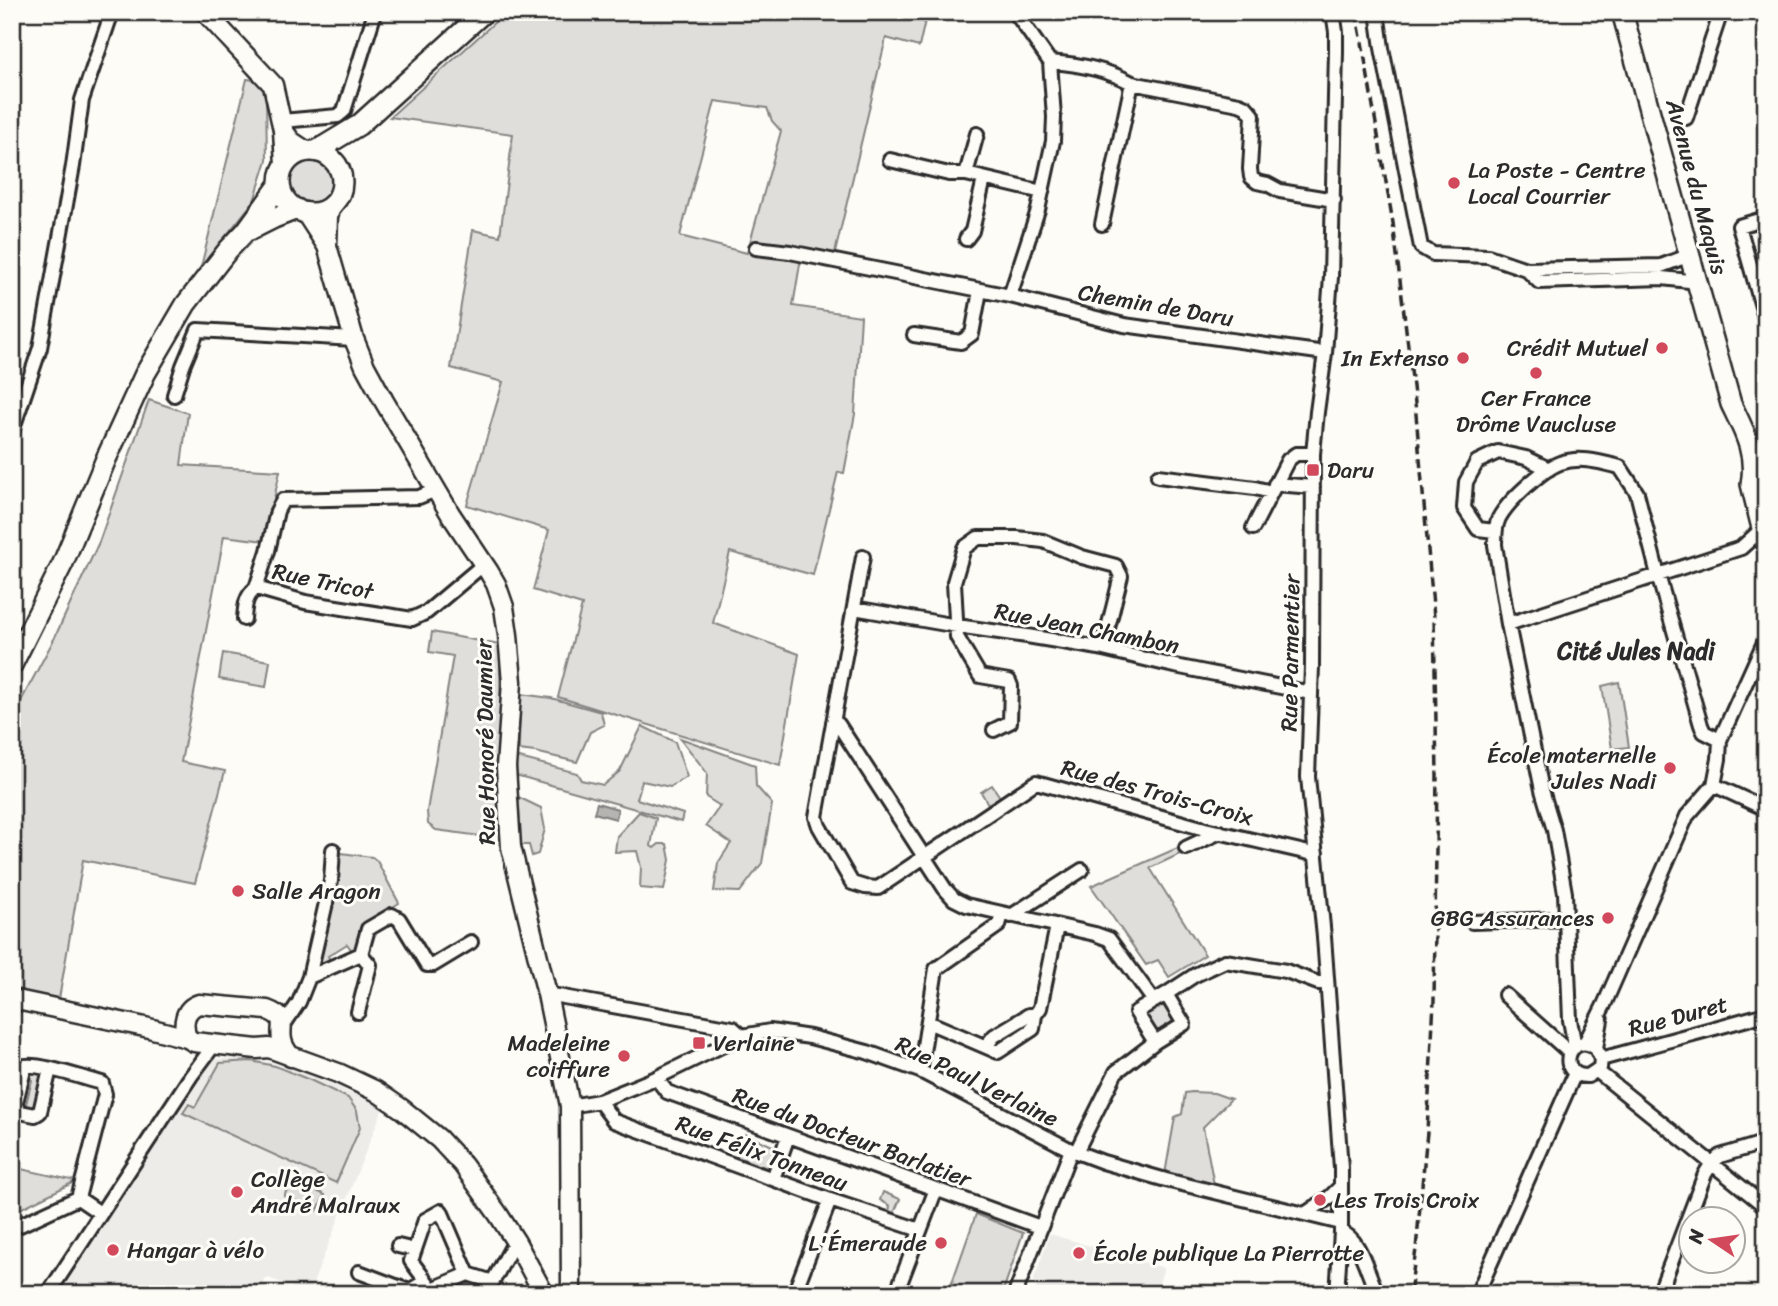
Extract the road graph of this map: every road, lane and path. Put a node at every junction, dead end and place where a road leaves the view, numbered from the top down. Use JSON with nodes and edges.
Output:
{"nodes":[{"id":1,"x":111,"y":12,"type":"edge"},
{"id":2,"x":205,"y":12,"type":"edge"},
{"id":3,"x":375,"y":12,"type":"edge"},
{"id":4,"x":484,"y":12,"type":"edge"},
{"id":5,"x":1015,"y":12,"type":"edge"},
{"id":6,"x":1333,"y":12,"type":"edge"},
{"id":7,"x":1377,"y":12,"type":"edge"},
{"id":8,"x":1622,"y":12,"type":"edge"},
{"id":9,"x":1721,"y":12,"type":"edge"},
{"id":10,"x":1050,"y":62,"type":"junction"},
{"id":11,"x":1132,"y":83,"type":"junction"},
{"id":12,"x":1686,"y":118,"type":"dead end"},
{"id":13,"x":282,"y":125,"type":"junction"},
{"id":14,"x":359,"y":125,"type":"junction"},
{"id":15,"x":977,"y":134,"type":"dead end"},
{"id":16,"x":311,"y":151,"type":"junction"},
{"id":17,"x":890,"y":160,"type":"dead end"},
{"id":18,"x":340,"y":171,"type":"junction"},
{"id":19,"x":282,"y":174,"type":"junction"},
{"id":20,"x":966,"y":174,"type":"junction"},
{"id":21,"x":984,"y":179,"type":"junction"},
{"id":22,"x":1042,"y":192,"type":"junction"},
{"id":23,"x":1334,"y":200,"type":"junction"},
{"id":24,"x":332,"y":204,"type":"junction"},
{"id":25,"x":301,"y":210,"type":"junction"},
{"id":26,"x":1766,"y":218,"type":"edge"},
{"id":27,"x":1102,"y":224,"type":"dead end"},
{"id":28,"x":246,"y":231,"type":"junction"},
{"id":29,"x":966,"y":239,"type":"dead end"},
{"id":30,"x":327,"y":246,"type":"junction"},
{"id":31,"x":756,"y":248,"type":"dead end"},
{"id":32,"x":1690,"y":255,"type":"junction"},
{"id":33,"x":1661,"y":272,"type":"junction"},
{"id":34,"x":1698,"y":282,"type":"junction"},
{"id":35,"x":980,"y":292,"type":"junction"},
{"id":36,"x":1010,"y":296,"type":"junction"},
{"id":37,"x":1766,"y":321,"type":"edge"},
{"id":38,"x":914,"y":335,"type":"dead end"},
{"id":39,"x":354,"y":339,"type":"junction"},
{"id":40,"x":1325,"y":353,"type":"junction"},
{"id":41,"x":1724,"y":375,"type":"junction"},
{"id":42,"x":174,"y":395,"type":"dead end"},
{"id":43,"x":12,"y":431,"type":"edge"},
{"id":44,"x":1313,"y":454,"type":"junction"},
{"id":45,"x":1766,"y":454,"type":"edge"},
{"id":46,"x":1549,"y":469,"type":"junction"},
{"id":47,"x":1760,"y":471,"type":"edge"},
{"id":48,"x":1158,"y":476,"type":"dead end"},
{"id":49,"x":1313,"y":487,"type":"junction"},
{"id":50,"x":1273,"y":488,"type":"junction"},
{"id":51,"x":436,"y":489,"type":"junction"},
{"id":52,"x":1253,"y":527,"type":"dead end"},
{"id":53,"x":1495,"y":531,"type":"junction"},
{"id":54,"x":1764,"y":537,"type":"edge"},
{"id":55,"x":1741,"y":548,"type":"junction"},
{"id":56,"x":1766,"y":552,"type":"edge"},
{"id":57,"x":863,"y":557,"type":"dead end"},
{"id":58,"x":484,"y":564,"type":"junction"},
{"id":59,"x":1658,"y":575,"type":"junction"},
{"id":60,"x":256,"y":589,"type":"junction"},
{"id":61,"x":854,"y":608,"type":"junction"},
{"id":62,"x":244,"y":619,"type":"dead end"},
{"id":63,"x":1507,"y":624,"type":"junction"},
{"id":64,"x":957,"y":626,"type":"junction"},
{"id":65,"x":1766,"y":638,"type":"edge"},
{"id":66,"x":1099,"y":648,"type":"junction"},
{"id":67,"x":12,"y":666,"type":"edge"},
{"id":68,"x":1311,"y":692,"type":"junction"},
{"id":69,"x":833,"y":722,"type":"junction"},
{"id":70,"x":994,"y":730,"type":"dead end"},
{"id":71,"x":1720,"y":740,"type":"junction"},
{"id":72,"x":1714,"y":785,"type":"junction"},
{"id":73,"x":1766,"y":808,"type":"edge"},
{"id":74,"x":1220,"y":832,"type":"junction"},
{"id":75,"x":1186,"y":848,"type":"dead end"},
{"id":76,"x":333,"y":850,"type":"dead end"},
{"id":77,"x":1316,"y":853,"type":"junction"},
{"id":78,"x":924,"y":857,"type":"junction"},
{"id":79,"x":1082,"y":870,"type":"dead end"},
{"id":80,"x":1006,"y":915,"type":"junction"},
{"id":81,"x":1566,"y":919,"type":"junction"},
{"id":82,"x":1472,"y":922,"type":"dead end"},
{"id":83,"x":1057,"y":926,"type":"junction"},
{"id":84,"x":471,"y":942,"type":"dead end"},
{"id":85,"x":361,"y":954,"type":"junction"},
{"id":86,"x":309,"y":977,"type":"junction"},
{"id":87,"x":1327,"y":983,"type":"junction"},
{"id":88,"x":547,"y":994,"type":"junction"},
{"id":89,"x":1505,"y":995,"type":"dead end"},
{"id":90,"x":1160,"y":997,"type":"junction"},
{"id":91,"x":12,"y":999,"type":"edge"},
{"id":92,"x":1604,"y":1005,"type":"junction"},
{"id":93,"x":358,"y":1012,"type":"dead end"},
{"id":94,"x":1766,"y":1014,"type":"edge"},
{"id":95,"x":1570,"y":1020,"type":"junction"},
{"id":96,"x":928,"y":1022,"type":"junction"},
{"id":97,"x":1594,"y":1024,"type":"junction"},
{"id":98,"x":277,"y":1031,"type":"junction"},
{"id":99,"x":188,"y":1033,"type":"junction"},
{"id":100,"x":742,"y":1036,"type":"junction"},
{"id":101,"x":1155,"y":1042,"type":"junction"},
{"id":102,"x":214,"y":1045,"type":"junction"},
{"id":103,"x":1587,"y":1053,"type":"junction"},
{"id":104,"x":50,"y":1069,"type":"dead end"},
{"id":105,"x":920,"y":1071,"type":"junction"},
{"id":106,"x":1574,"y":1073,"type":"junction"},
{"id":107,"x":191,"y":1076,"type":"junction"},
{"id":108,"x":656,"y":1078,"type":"junction"},
{"id":109,"x":599,"y":1101,"type":"junction"},
{"id":110,"x":570,"y":1106,"type":"junction"},
{"id":111,"x":788,"y":1136,"type":"junction"},
{"id":112,"x":1766,"y":1143,"type":"edge"},
{"id":113,"x":1074,"y":1151,"type":"junction"},
{"id":114,"x":1712,"y":1163,"type":"junction"},
{"id":115,"x":773,"y":1180,"type":"junction"},
{"id":116,"x":1341,"y":1186,"type":"junction"},
{"id":117,"x":936,"y":1189,"type":"junction"},
{"id":118,"x":78,"y":1198,"type":"junction"},
{"id":119,"x":830,"y":1200,"type":"junction"},
{"id":120,"x":1766,"y":1207,"type":"edge"},
{"id":121,"x":100,"y":1213,"type":"junction"},
{"id":122,"x":1305,"y":1214,"type":"junction"},
{"id":123,"x":12,"y":1223,"type":"edge"},
{"id":124,"x":1040,"y":1227,"type":"junction"},
{"id":125,"x":1341,"y":1227,"type":"junction"},
{"id":126,"x":920,"y":1230,"type":"junction"},
{"id":127,"x":516,"y":1242,"type":"junction"},
{"id":128,"x":398,"y":1246,"type":"dead end"},
{"id":129,"x":415,"y":1250,"type":"junction"},
{"id":130,"x":1340,"y":1251,"type":"junction"},
{"id":131,"x":1362,"y":1259,"type":"junction"},
{"id":132,"x":359,"y":1272,"type":"dead end"},
{"id":133,"x":468,"y":1274,"type":"junction"},
{"id":134,"x":426,"y":1281,"type":"junction"},
{"id":135,"x":490,"y":1288,"type":"edge"},
{"id":136,"x":48,"y":1294,"type":"edge"},
{"id":137,"x":544,"y":1294,"type":"edge"},
{"id":138,"x":568,"y":1294,"type":"edge"},
{"id":139,"x":794,"y":1294,"type":"edge"},
{"id":140,"x":896,"y":1294,"type":"edge"},
{"id":141,"x":1015,"y":1294,"type":"edge"},
{"id":142,"x":1337,"y":1294,"type":"edge"},
{"id":143,"x":1378,"y":1294,"type":"edge"},
{"id":144,"x":1477,"y":1294,"type":"edge"},
{"id":145,"x":1659,"y":1294,"type":"edge"}],
"edges":[{"from":1,"to":43,"type":"street"},
{"from":2,"to":13,"type":"street"},
{"from":3,"to":13,"type":"street"},
{"from":4,"to":14,"type":"main road"},
{"from":5,"to":10,"type":"street"},
{"from":6,"to":23,"type":"street","name":"Rue Parmentier"},
{"from":7,"to":33,"type":"street"},
{"from":8,"to":32,"type":"main road","name":"Avenue du Maquis"},
{"from":9,"to":12,"type":"street"},
{"from":10,"to":11,"type":"street"},
{"from":10,"to":22,"type":"street"},
{"from":11,"to":23,"type":"street"},
{"from":11,"to":27,"type":"street"},
{"from":13,"to":16,"type":"street"},
{"from":13,"to":19,"type":"street"},
{"from":14,"to":16,"type":"main road"},
{"from":14,"to":18,"type":"main road"},
{"from":15,"to":20,"type":"street"},
{"from":16,"to":18,"type":"main road"},
{"from":16,"to":19,"type":"main road"},
{"from":17,"to":20,"type":"street"},
{"from":18,"to":24,"type":"main road"},
{"from":19,"to":25,"type":"main road"},
{"from":19,"to":28,"type":"main road"},
{"from":20,"to":21,"type":"street"},
{"from":21,"to":22,"type":"street"},
{"from":21,"to":29,"type":"street"},
{"from":22,"to":36,"type":"street"},
{"from":23,"to":40,"type":"street","name":"Rue Parmentier"},
{"from":24,"to":25,"type":"main road"},
{"from":24,"to":30,"type":"street","name":"Rue Honoré Daumier"},
{"from":25,"to":28,"type":"main road"},
{"from":25,"to":30,"type":"street","name":"Rue Honoré Daumier"},
{"from":26,"to":37,"type":"street"},
{"from":28,"to":67,"type":"main road"},
{"from":30,"to":39,"type":"street","name":"Rue Honoré Daumier"},
{"from":31,"to":35,"type":"street","name":"Chemin de Daru"},
{"from":32,"to":33,"type":"street"},
{"from":32,"to":34,"type":"main road","name":"Avenue du Maquis"},
{"from":33,"to":34,"type":"street"},
{"from":34,"to":41,"type":"main road","name":"Avenue du Maquis"},
{"from":35,"to":36,"type":"street","name":"Chemin de Daru"},
{"from":35,"to":38,"type":"street"},
{"from":36,"to":40,"type":"street","name":"Chemin de Daru"},
{"from":39,"to":42,"type":"street"},
{"from":39,"to":51,"type":"street","name":"Rue Honoré Daumier"},
{"from":40,"to":44,"type":"street","name":"Rue Parmentier"},
{"from":41,"to":45,"type":"main road","name":"Avenue du Maquis"},
{"from":41,"to":47,"type":"main road","name":"Avenue du Maquis"},
{"from":44,"to":49,"type":"street","name":"Rue Parmentier"},
{"from":44,"to":50,"type":"street"},
{"from":46,"to":53,"type":"street"},
{"from":46,"to":53,"type":"street"},
{"from":46,"to":59,"type":"street"},
{"from":47,"to":54,"type":"main road","name":"Avenue du Maquis"},
{"from":48,"to":50,"type":"street"},
{"from":49,"to":50,"type":"street"},
{"from":49,"to":68,"type":"street","name":"Rue Parmentier"},
{"from":50,"to":52,"type":"street"},
{"from":51,"to":58,"type":"street","name":"Rue Honoré Daumier"},
{"from":51,"to":60,"type":"street","name":"Rue Tricot"},
{"from":53,"to":63,"type":"street"},
{"from":54,"to":55,"type":"street"},
{"from":55,"to":56,"type":"street"},
{"from":55,"to":59,"type":"street"},
{"from":57,"to":61,"type":"street"},
{"from":58,"to":60,"type":"street","name":"Rue Tricot"},
{"from":58,"to":88,"type":"street","name":"Rue Honoré Daumier"},
{"from":59,"to":63,"type":"street"},
{"from":59,"to":71,"type":"street"},
{"from":60,"to":62,"type":"street"},
{"from":61,"to":64,"type":"street","name":"Rue Jean Chambon"},
{"from":61,"to":69,"type":"street"},
{"from":63,"to":81,"type":"street"},
{"from":64,"to":66,"type":"street","name":"Rue Jean Chambon"},
{"from":64,"to":66,"type":"street"},
{"from":64,"to":70,"type":"street"},
{"from":65,"to":71,"type":"street"},
{"from":66,"to":68,"type":"street","name":"Rue Jean Chambon"},
{"from":68,"to":77,"type":"street","name":"Rue Parmentier"},
{"from":69,"to":78,"type":"street"},
{"from":69,"to":78,"type":"street","name":"Rue des Trois-Croix"},
{"from":71,"to":72,"type":"street"},
{"from":72,"to":73,"type":"street"},
{"from":72,"to":92,"type":"street"},
{"from":74,"to":75,"type":"street"},
{"from":74,"to":77,"type":"street","name":"Rue des Trois-Croix"},
{"from":74,"to":78,"type":"street","name":"Rue des Trois-Croix"},
{"from":76,"to":86,"type":"street"},
{"from":77,"to":87,"type":"street","name":"Rue Parmentier"},
{"from":78,"to":80,"type":"street"},
{"from":79,"to":80,"type":"street"},
{"from":80,"to":83,"type":"street"},
{"from":80,"to":96,"type":"street"},
{"from":81,"to":82,"type":"street"},
{"from":81,"to":95,"type":"street"},
{"from":83,"to":90,"type":"street"},
{"from":83,"to":96,"type":"street"},
{"from":84,"to":85,"type":"street"},
{"from":85,"to":86,"type":"street"},
{"from":85,"to":93,"type":"street"},
{"from":86,"to":98,"type":"street"},
{"from":87,"to":90,"type":"street"},
{"from":87,"to":116,"type":"street","name":"Rue Parmentier"},
{"from":88,"to":100,"type":"street","name":"Rue Paul Verlaine"},
{"from":88,"to":110,"type":"street","name":"Rue Honoré Daumier"},
{"from":89,"to":103,"type":"street"},
{"from":90,"to":101,"type":"street"},
{"from":90,"to":101,"type":"street"},
{"from":91,"to":99,"type":"street"},
{"from":92,"to":97,"type":"street"},
{"from":92,"to":103,"type":"street"},
{"from":94,"to":103,"type":"street","name":"Rue Duret"},
{"from":95,"to":97,"type":"street"},
{"from":95,"to":103,"type":"street"},
{"from":96,"to":105,"type":"street"},
{"from":97,"to":103,"type":"street"},
{"from":98,"to":99,"type":"street"},
{"from":98,"to":102,"type":"street"},
{"from":98,"to":127,"type":"street"},
{"from":99,"to":102,"type":"street"},
{"from":99,"to":107,"type":"street"},
{"from":100,"to":105,"type":"street","name":"Rue Paul Verlaine"},
{"from":100,"to":108,"type":"street"},
{"from":101,"to":113,"type":"street"},
{"from":102,"to":107,"type":"street"},
{"from":103,"to":106,"type":"street"},
{"from":103,"to":106,"type":"street","name":"Rue Duret"},
{"from":103,"to":114,"type":"street"},
{"from":104,"to":118,"type":"street"},
{"from":105,"to":113,"type":"street","name":"Rue Paul Verlaine"},
{"from":106,"to":144,"type":"street"},
{"from":107,"to":121,"type":"street"},
{"from":108,"to":109,"type":"street"},
{"from":108,"to":111,"type":"street","name":"Rue du Docteur Barlatier"},
{"from":109,"to":110,"type":"street"},
{"from":109,"to":115,"type":"street","name":"Rue Félix Tonneau"},
{"from":110,"to":138,"type":"street","name":"Rue Honoré Daumier"},
{"from":111,"to":115,"type":"street"},
{"from":111,"to":117,"type":"street","name":"Rue du Docteur Barlatier"},
{"from":112,"to":114,"type":"street"},
{"from":113,"to":122,"type":"street","name":"Rue Paul Verlaine"},
{"from":113,"to":124,"type":"street"},
{"from":114,"to":120,"type":"street"},
{"from":114,"to":145,"type":"street"},
{"from":115,"to":119,"type":"street","name":"Rue Félix Tonneau"},
{"from":116,"to":122,"type":"street"},
{"from":116,"to":125,"type":"street","name":"Rue Parmentier"},
{"from":117,"to":124,"type":"street","name":"Rue du Docteur Barlatier"},
{"from":117,"to":126,"type":"street"},
{"from":118,"to":121,"type":"street"},
{"from":118,"to":123,"type":"street"},
{"from":119,"to":126,"type":"street","name":"Rue Félix Tonneau"},
{"from":119,"to":139,"type":"street"},
{"from":121,"to":136,"type":"street"},
{"from":122,"to":125,"type":"street","name":"Rue Paul Verlaine"},
{"from":124,"to":141,"type":"street"},
{"from":125,"to":130,"type":"street","name":"Rue Parmentier"},
{"from":125,"to":131,"type":"street"},
{"from":126,"to":140,"type":"street"},
{"from":127,"to":135,"type":"street"},
{"from":127,"to":137,"type":"street"},
{"from":128,"to":129,"type":"street"},
{"from":129,"to":133,"type":"street"},
{"from":129,"to":134,"type":"street"},
{"from":130,"to":131,"type":"street"},
{"from":130,"to":142,"type":"street","name":"Rue Parmentier"},
{"from":131,"to":143,"type":"street"},
{"from":132,"to":134,"type":"street"},
{"from":133,"to":134,"type":"street"},
{"from":133,"to":135,"type":"street"}]}
